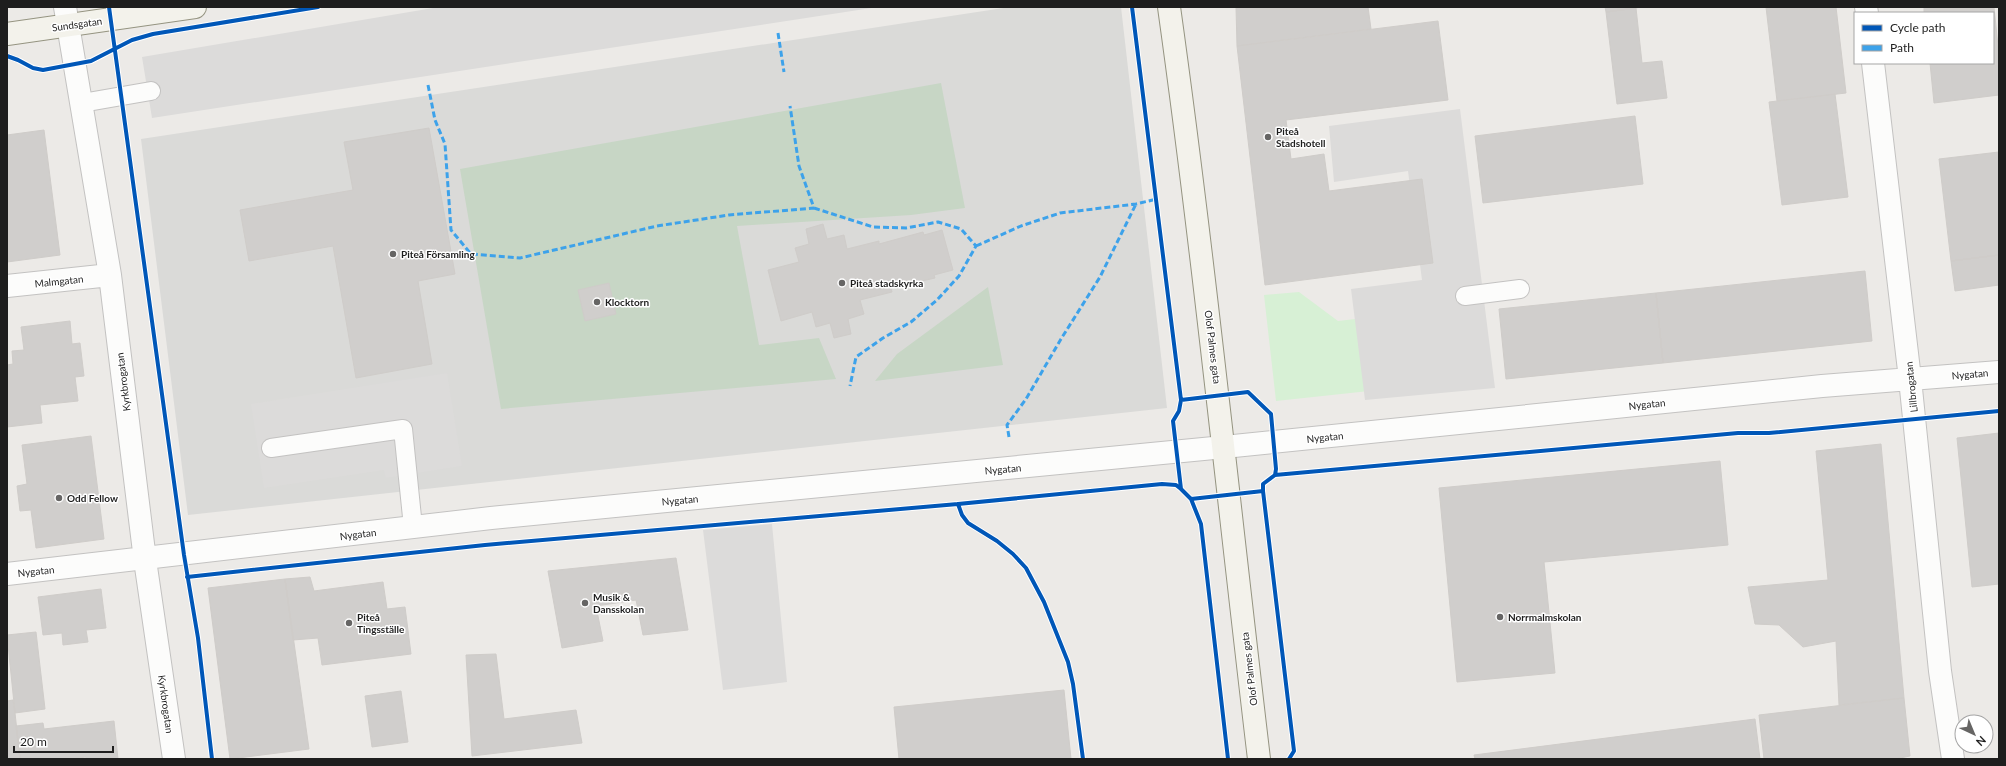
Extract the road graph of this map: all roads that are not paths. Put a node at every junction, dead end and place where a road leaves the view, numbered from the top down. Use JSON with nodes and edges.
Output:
{"nodes":[{"id":1,"x":195,"y":7,"type":"edge"},
{"id":2,"x":1169,"y":7,"type":"edge"},
{"id":3,"x":67,"y":16,"type":"edge"},
{"id":4,"x":7,"y":34,"type":"edge"},
{"id":5,"x":1873,"y":64,"type":"edge"},
{"id":6,"x":151,"y":91,"type":"dead end"},
{"id":7,"x":82,"y":103,"type":"junction"},
{"id":8,"x":110,"y":275,"type":"junction"},
{"id":9,"x":7,"y":286,"type":"edge"},
{"id":10,"x":1520,"y":289,"type":"dead end"},
{"id":11,"x":1465,"y":296,"type":"dead end"},
{"id":12,"x":1999,"y":372,"type":"edge"},
{"id":13,"x":1910,"y":379,"type":"junction"},
{"id":14,"x":1224,"y":447,"type":"junction"},
{"id":15,"x":271,"y":448,"type":"dead end"},
{"id":16,"x":413,"y":527,"type":"junction"},
{"id":17,"x":145,"y":560,"type":"junction"},
{"id":18,"x":7,"y":574,"type":"edge"},
{"id":19,"x":174,"y":759,"type":"edge"},
{"id":20,"x":1259,"y":759,"type":"edge"},
{"id":21,"x":1953,"y":759,"type":"edge"}],
"edges":[{"from":1,"to":3,"type":"street","name":"Sundsgatan"},
{"from":2,"to":14,"type":"street","name":"Olof Palmes gata"},
{"from":3,"to":4,"type":"street","name":"Sundsgatan"},
{"from":3,"to":7,"type":"street","name":"Kyrkbrogatan"},
{"from":5,"to":13,"type":"street","name":"Lillbrogatan"},
{"from":6,"to":7,"type":"lane"},
{"from":7,"to":8,"type":"street","name":"Kyrkbrogatan"},
{"from":8,"to":9,"type":"street","name":"Malmgatan"},
{"from":8,"to":17,"type":"street","name":"Kyrkbrogatan"},
{"from":10,"to":11,"type":"lane"},
{"from":12,"to":13,"type":"street","name":"Nygatan"},
{"from":13,"to":14,"type":"street","name":"Nygatan"},
{"from":13,"to":21,"type":"street","name":"Lillbrogatan"},
{"from":14,"to":16,"type":"street","name":"Nygatan"},
{"from":14,"to":20,"type":"street","name":"Olof Palmes gata"},
{"from":15,"to":16,"type":"lane"},
{"from":16,"to":17,"type":"street","name":"Nygatan"},
{"from":17,"to":18,"type":"street","name":"Nygatan"},
{"from":17,"to":19,"type":"street","name":"Kyrkbrogatan"}]}
